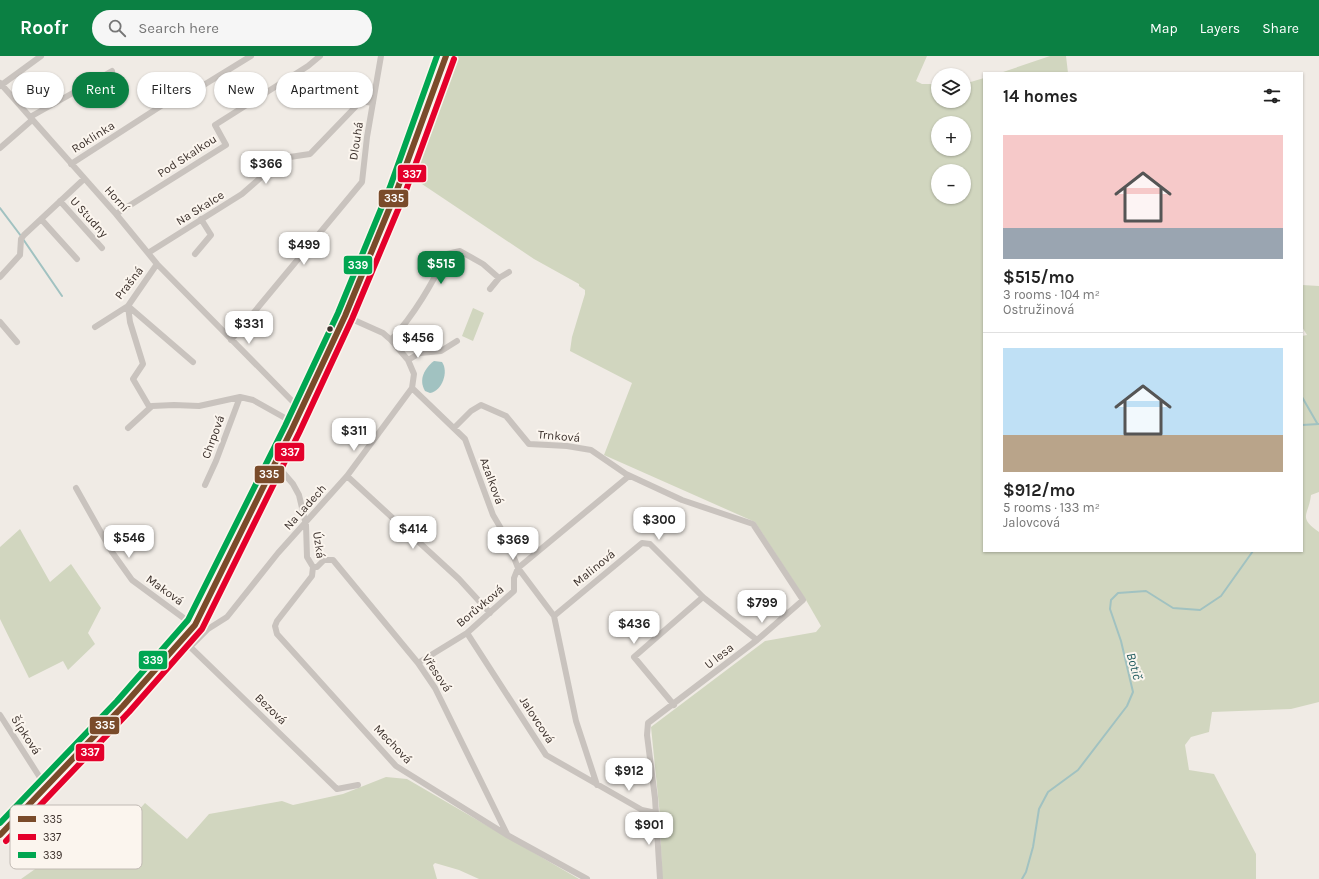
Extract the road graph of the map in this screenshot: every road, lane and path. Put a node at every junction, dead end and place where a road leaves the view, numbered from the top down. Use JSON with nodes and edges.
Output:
{"nodes":[{"id":1,"x":41,"y":56,"type":"edge"},
{"id":2,"x":251,"y":56,"type":"edge"},
{"id":3,"x":320,"y":56,"type":"edge"},
{"id":4,"x":381,"y":56,"type":"edge"},
{"id":5,"x":446,"y":56,"type":"edge"},
{"id":6,"x":112,"y":71,"type":"dead end"},
{"id":7,"x":1,"y":85,"type":"edge"},
{"id":8,"x":373,"y":103,"type":"edge"},
{"id":9,"x":353,"y":108,"type":"edge"},
{"id":10,"x":372,"y":108,"type":"edge"},
{"id":11,"x":31,"y":118,"type":"junction"},
{"id":12,"x":0,"y":148,"type":"edge"},
{"id":13,"x":71,"y":164,"type":"junction"},
{"id":14,"x":84,"y":179,"type":"junction"},
{"id":15,"x":60,"y":201,"type":"junction"},
{"id":16,"x":116,"y":214,"type":"junction"},
{"id":17,"x":41,"y":219,"type":"junction"},
{"id":18,"x":201,"y":219,"type":"junction"},
{"id":19,"x":102,"y":248,"type":"dead end"},
{"id":20,"x":148,"y":253,"type":"junction"},
{"id":21,"x":195,"y":254,"type":"dead end"},
{"id":22,"x":77,"y":259,"type":"dead end"},
{"id":23,"x":157,"y":264,"type":"junction"},
{"id":24,"x":509,"y":272,"type":"dead end"},
{"id":25,"x":0,"y":277,"type":"edge"},
{"id":26,"x":499,"y":278,"type":"junction"},
{"id":27,"x":490,"y":289,"type":"dead end"},
{"id":28,"x":128,"y":306,"type":"junction"},
{"id":29,"x":345,"y":316,"type":"junction"},
{"id":30,"x":0,"y":322,"type":"edge"},
{"id":31,"x":95,"y":327,"type":"dead end"},
{"id":32,"x":231,"y":340,"type":"junction"},
{"id":33,"x":391,"y":340,"type":"junction"},
{"id":34,"x":457,"y":341,"type":"dead end"},
{"id":35,"x":17,"y":342,"type":"dead end"},
{"id":36,"x":408,"y":360,"type":"junction"},
{"id":37,"x":193,"y":362,"type":"dead end"},
{"id":38,"x":412,"y":388,"type":"junction"},
{"id":39,"x":240,"y":397,"type":"junction"},
{"id":40,"x":150,"y":408,"type":"junction"},
{"id":41,"x":301,"y":410,"type":"junction"},
{"id":42,"x":294,"y":423,"type":"junction"},
{"id":43,"x":455,"y":427,"type":"junction"},
{"id":44,"x":128,"y":428,"type":"dead end"},
{"id":45,"x":275,"y":462,"type":"junction"},
{"id":46,"x":347,"y":476,"type":"junction"},
{"id":47,"x":629,"y":476,"type":"junction"},
{"id":48,"x":205,"y":485,"type":"dead end"},
{"id":49,"x":76,"y":488,"type":"dead end"},
{"id":50,"x":306,"y":525,"type":"junction"},
{"id":51,"x":313,"y":567,"type":"junction"},
{"id":52,"x":518,"y":568,"type":"junction"},
{"id":53,"x":703,"y":597,"type":"junction"},
{"id":54,"x":490,"y":613,"type":"junction"},
{"id":55,"x":554,"y":616,"type":"junction"},
{"id":56,"x":195,"y":625,"type":"junction"},
{"id":57,"x":204,"y":633,"type":"junction"},
{"id":58,"x":467,"y":633,"type":"junction"},
{"id":59,"x":183,"y":640,"type":"junction"},
{"id":60,"x":758,"y":640,"type":"junction"},
{"id":61,"x":190,"y":647,"type":"junction"},
{"id":62,"x":418,"y":663,"type":"junction"},
{"id":63,"x":674,"y":705,"type":"junction"},
{"id":64,"x":0,"y":715,"type":"edge"},
{"id":65,"x":358,"y":785,"type":"dead end"},
{"id":66,"x":597,"y":785,"type":"junction"},
{"id":67,"x":48,"y":786,"type":"junction"},
{"id":68,"x":29,"y":805,"type":"edge"},
{"id":69,"x":656,"y":813,"type":"junction"},
{"id":70,"x":10,"y":825,"type":"edge"},
{"id":71,"x":0,"y":835,"type":"edge"},
{"id":72,"x":507,"y":835,"type":"junction"},
{"id":73,"x":587,"y":879,"type":"edge"},
{"id":74,"x":660,"y":879,"type":"edge"}],
"edges":[{"from":1,"to":7,"type":"street"},
{"from":2,"to":13,"type":"street","name":"Roklinka"},
{"from":3,"to":16,"type":"street","name":"Pod Skalkou"},
{"from":4,"to":8,"type":"street","name":"Dlouhá"},
{"from":5,"to":29,"type":"main road"},
{"from":6,"to":11,"type":"street"},
{"from":7,"to":11,"type":"street","name":"Horní"},
{"from":9,"to":18,"type":"street","name":"Na Skalce"},
{"from":10,"to":32,"type":"street","name":"Dlouhá"},
{"from":11,"to":12,"type":"street"},
{"from":11,"to":13,"type":"street","name":"Horní"},
{"from":13,"to":14,"type":"street","name":"Horní"},
{"from":14,"to":15,"type":"street","name":"U Studny"},
{"from":14,"to":16,"type":"street","name":"Horní"},
{"from":15,"to":17,"type":"street","name":"U Studny"},
{"from":15,"to":19,"type":"street","name":"U Studny"},
{"from":16,"to":20,"type":"street","name":"Horní"},
{"from":17,"to":22,"type":"street"},
{"from":17,"to":25,"type":"street","name":"U Studny"},
{"from":18,"to":20,"type":"street","name":"Na Skalce"},
{"from":18,"to":21,"type":"street"},
{"from":20,"to":23,"type":"street","name":"Horní"},
{"from":23,"to":28,"type":"street","name":"Prašná"},
{"from":23,"to":32,"type":"street","name":"Horní"},
{"from":24,"to":26,"type":"street"},
{"from":26,"to":27,"type":"street"},
{"from":26,"to":33,"type":"street"},
{"from":28,"to":31,"type":"street","name":"Prašná"},
{"from":28,"to":37,"type":"street"},
{"from":28,"to":40,"type":"street"},
{"from":29,"to":33,"type":"street"},
{"from":29,"to":41,"type":"main road"},
{"from":30,"to":35,"type":"street"},
{"from":32,"to":41,"type":"street","name":"Horní"},
{"from":33,"to":36,"type":"street"},
{"from":34,"to":36,"type":"street"},
{"from":36,"to":38,"type":"street"},
{"from":38,"to":43,"type":"street","name":"Azalková"},
{"from":38,"to":46,"type":"street","name":"Na Ladech"},
{"from":39,"to":40,"type":"street"},
{"from":39,"to":42,"type":"street"},
{"from":39,"to":48,"type":"street","name":"Chrpová"},
{"from":40,"to":44,"type":"street"},
{"from":41,"to":42,"type":"main road"},
{"from":42,"to":45,"type":"main road"},
{"from":43,"to":47,"type":"street","name":"Trnková"},
{"from":43,"to":52,"type":"street","name":"Azalková"},
{"from":45,"to":50,"type":"street","name":"Úzká"},
{"from":45,"to":56,"type":"main road"},
{"from":46,"to":50,"type":"street","name":"Na Ladech"},
{"from":46,"to":54,"type":"street"},
{"from":47,"to":52,"type":"street"},
{"from":47,"to":60,"type":"street","name":"U lesa"},
{"from":49,"to":56,"type":"street","name":"Maková"},
{"from":50,"to":51,"type":"street","name":"Úzká"},
{"from":50,"to":57,"type":"street","name":"Na Ladech"},
{"from":51,"to":62,"type":"street","name":"Vřesová"},
{"from":51,"to":72,"type":"street","name":"Mechová"},
{"from":52,"to":54,"type":"street","name":"Borůvková"},
{"from":52,"to":55,"type":"street","name":"Azalková"},
{"from":53,"to":55,"type":"street","name":"Malinová"},
{"from":53,"to":60,"type":"street","name":"Malinová"},
{"from":53,"to":63,"type":"street"},
{"from":54,"to":58,"type":"street","name":"Borůvková"},
{"from":55,"to":66,"type":"street","name":"Azalková"},
{"from":56,"to":57,"type":"street"},
{"from":56,"to":59,"type":"main road"},
{"from":57,"to":61,"type":"street","name":"Na Ladech"},
{"from":58,"to":62,"type":"street","name":"Borůvková"},
{"from":58,"to":66,"type":"street","name":"Jalovcová"},
{"from":59,"to":61,"type":"street"},
{"from":59,"to":67,"type":"main road"},
{"from":60,"to":63,"type":"street","name":"U lesa"},
{"from":61,"to":65,"type":"street","name":"Bezová"},
{"from":62,"to":72,"type":"street","name":"Vřesová"},
{"from":63,"to":69,"type":"street","name":"U lesa"},
{"from":64,"to":67,"type":"street","name":"Šípková"},
{"from":66,"to":69,"type":"street","name":"Jalovcová"},
{"from":67,"to":68,"type":"main road"},
{"from":69,"to":74,"type":"street","name":"U lesa"},
{"from":70,"to":71,"type":"main road"},
{"from":72,"to":73,"type":"street","name":"Mechová"}]}
